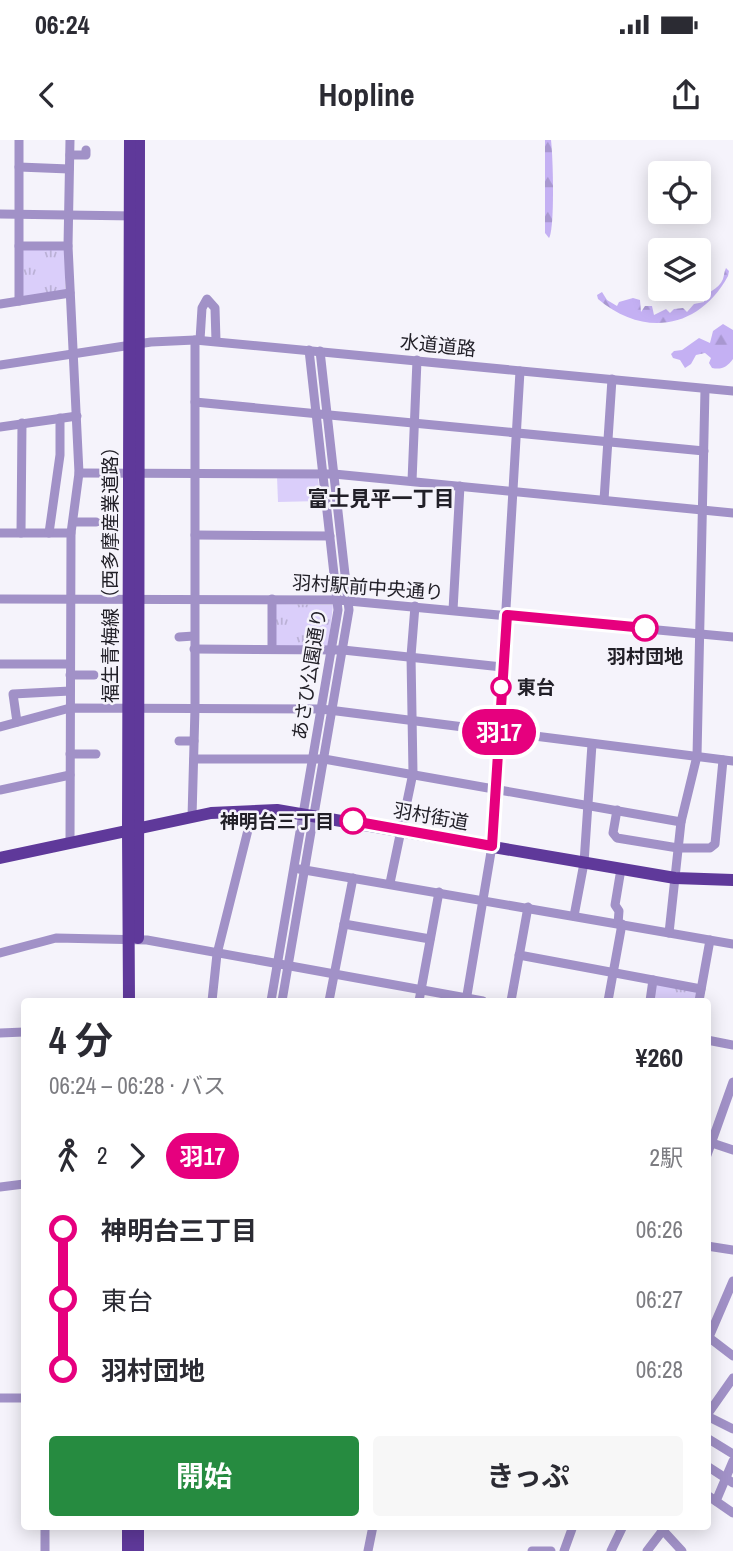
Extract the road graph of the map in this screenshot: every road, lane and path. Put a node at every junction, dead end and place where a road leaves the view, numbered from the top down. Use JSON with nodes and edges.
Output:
{"nodes":[{"id":1,"x":19,"y":140,"type":"edge"},
{"id":2,"x":70,"y":140,"type":"edge"},
{"id":3,"x":130,"y":140,"type":"edge"},
{"id":4,"x":139,"y":140,"type":"edge"},
{"id":5,"x":86,"y":150,"type":"dead end"},
{"id":6,"x":70,"y":155,"type":"junction"},
{"id":7,"x":19,"y":167,"type":"junction"},
{"id":8,"x":69,"y":169,"type":"junction"},
{"id":9,"x":0,"y":214,"type":"edge"},
{"id":10,"x":19,"y":214,"type":"junction"},
{"id":11,"x":69,"y":216,"type":"junction"},
{"id":12,"x":134,"y":216,"type":"junction"},
{"id":13,"x":19,"y":246,"type":"junction"},
{"id":14,"x":68,"y":246,"type":"junction"},
{"id":15,"x":70,"y":293,"type":"junction"},
{"id":16,"x":19,"y":301,"type":"junction"},
{"id":17,"x":0,"y":304,"type":"edge"},
{"id":18,"x":197,"y":340,"type":"junction"},
{"id":19,"x":216,"y":341,"type":"junction"},
{"id":20,"x":134,"y":345,"type":"junction"},
{"id":21,"x":309,"y":350,"type":"junction"},
{"id":22,"x":320,"y":351,"type":"junction"},
{"id":23,"x":74,"y":354,"type":"junction"},
{"id":24,"x":417,"y":360,"type":"junction"},
{"id":25,"x":0,"y":365,"type":"edge"},
{"id":26,"x":520,"y":371,"type":"junction"},
{"id":27,"x":612,"y":379,"type":"junction"},
{"id":28,"x":705,"y":389,"type":"junction"},
{"id":29,"x":733,"y":391,"type":"edge"},
{"id":30,"x":195,"y":402,"type":"junction"},
{"id":31,"x":316,"y":414,"type":"junction"},
{"id":32,"x":327,"y":415,"type":"junction"},
{"id":33,"x":77,"y":416,"type":"junction"},
{"id":34,"x":60,"y":418,"type":"junction"},
{"id":35,"x":415,"y":422,"type":"junction"},
{"id":36,"x":22,"y":423,"type":"junction"},
{"id":37,"x":0,"y":427,"type":"edge"},
{"id":38,"x":516,"y":434,"type":"junction"},
{"id":39,"x":608,"y":442,"type":"junction"},
{"id":40,"x":704,"y":451,"type":"junction"},
{"id":41,"x":79,"y":473,"type":"junction"},
{"id":42,"x":134,"y":473,"type":"junction"},
{"id":43,"x":195,"y":474,"type":"junction"},
{"id":44,"x":334,"y":474,"type":"junction"},
{"id":45,"x":323,"y":475,"type":"junction"},
{"id":46,"x":412,"y":481,"type":"junction"},
{"id":47,"x":460,"y":486,"type":"junction"},
{"id":48,"x":513,"y":492,"type":"junction"},
{"id":49,"x":604,"y":500,"type":"junction"},
{"id":50,"x":703,"y":510,"type":"junction"},
{"id":51,"x":733,"y":513,"type":"edge"},
{"id":52,"x":96,"y":522,"type":"dead end"},
{"id":53,"x":72,"y":528,"type":"junction"},
{"id":54,"x":0,"y":533,"type":"edge"},
{"id":55,"x":21,"y":533,"type":"junction"},
{"id":56,"x":49,"y":533,"type":"junction"},
{"id":57,"x":195,"y":535,"type":"junction"},
{"id":58,"x":330,"y":536,"type":"junction"},
{"id":59,"x":0,"y":599,"type":"edge"},
{"id":60,"x":71,"y":599,"type":"junction"},
{"id":61,"x":134,"y":599,"type":"junction"},
{"id":62,"x":194,"y":599,"type":"junction"},
{"id":63,"x":272,"y":599,"type":"junction"},
{"id":64,"x":338,"y":600,"type":"junction"},
{"id":65,"x":349,"y":601,"type":"junction"},
{"id":66,"x":415,"y":606,"type":"junction"},
{"id":67,"x":453,"y":610,"type":"junction"},
{"id":68,"x":507,"y":615,"type":"junction"},
{"id":69,"x":700,"y":633,"type":"junction"},
{"id":70,"x":194,"y":636,"type":"junction"},
{"id":71,"x":179,"y":637,"type":"dead end"},
{"id":72,"x":733,"y":637,"type":"edge"},
{"id":73,"x":194,"y":649,"type":"junction"},
{"id":74,"x":272,"y":649,"type":"junction"},
{"id":75,"x":331,"y":650,"type":"junction"},
{"id":76,"x":343,"y":650,"type":"junction"},
{"id":77,"x":411,"y":656,"type":"junction"},
{"id":78,"x":0,"y":664,"type":"edge"},
{"id":79,"x":70,"y":664,"type":"junction"},
{"id":80,"x":502,"y":667,"type":"junction"},
{"id":81,"x":70,"y":675,"type":"junction"},
{"id":82,"x":94,"y":675,"type":"dead end"},
{"id":83,"x":70,"y":691,"type":"junction"},
{"id":84,"x":70,"y":708,"type":"junction"},
{"id":85,"x":134,"y":708,"type":"junction"},
{"id":86,"x":195,"y":708,"type":"junction"},
{"id":87,"x":321,"y":709,"type":"junction"},
{"id":88,"x":332,"y":710,"type":"junction"},
{"id":89,"x":411,"y":719,"type":"junction"},
{"id":90,"x":17,"y":722,"type":"junction"},
{"id":91,"x":0,"y":727,"type":"edge"},
{"id":92,"x":499,"y":730,"type":"junction"},
{"id":93,"x":179,"y":741,"type":"dead end"},
{"id":94,"x":194,"y":741,"type":"junction"},
{"id":95,"x":592,"y":744,"type":"junction"},
{"id":96,"x":70,"y":754,"type":"junction"},
{"id":97,"x":96,"y":754,"type":"dead end"},
{"id":98,"x":697,"y":756,"type":"junction"},
{"id":99,"x":312,"y":758,"type":"junction"},
{"id":100,"x":194,"y":759,"type":"junction"},
{"id":101,"x":324,"y":759,"type":"junction"},
{"id":102,"x":728,"y":761,"type":"edge"},
{"id":103,"x":413,"y":773,"type":"junction"},
{"id":104,"x":70,"y":775,"type":"junction"},
{"id":105,"x":496,"y":789,"type":"junction"},
{"id":106,"x":0,"y":790,"type":"edge"},
{"id":107,"x":588,"y":805,"type":"junction"},
{"id":108,"x":253,"y":810,"type":"junction"},
{"id":109,"x":617,"y":810,"type":"junction"},
{"id":110,"x":308,"y":814,"type":"junction"},
{"id":111,"x":192,"y":817,"type":"junction"},
{"id":112,"x":681,"y":822,"type":"junction"},
{"id":113,"x":401,"y":829,"type":"junction"},
{"id":114,"x":133,"y":830,"type":"junction"},
{"id":115,"x":70,"y":843,"type":"junction"},
{"id":116,"x":492,"y":846,"type":"junction"},
{"id":117,"x":678,"y":848,"type":"junction"},
{"id":118,"x":0,"y":858,"type":"edge"},
{"id":119,"x":584,"y":863,"type":"junction"},
{"id":120,"x":294,"y":868,"type":"junction"},
{"id":121,"x":621,"y":869,"type":"junction"},
{"id":122,"x":305,"y":870,"type":"junction"},
{"id":123,"x":353,"y":878,"type":"junction"},
{"id":124,"x":675,"y":878,"type":"junction"},
{"id":125,"x":733,"y":880,"type":"edge"},
{"id":126,"x":390,"y":883,"type":"junction"},
{"id":127,"x":439,"y":892,"type":"junction"},
{"id":128,"x":483,"y":899,"type":"junction"},
{"id":129,"x":528,"y":908,"type":"junction"},
{"id":130,"x":573,"y":916,"type":"junction"},
{"id":131,"x":344,"y":924,"type":"junction"},
{"id":132,"x":620,"y":924,"type":"junction"},
{"id":133,"x":669,"y":933,"type":"junction"},
{"id":134,"x":134,"y":939,"type":"junction"},
{"id":135,"x":430,"y":939,"type":"junction"},
{"id":136,"x":710,"y":940,"type":"junction"},
{"id":137,"x":733,"y":944,"type":"edge"},
{"id":138,"x":0,"y":953,"type":"edge"},
{"id":139,"x":217,"y":954,"type":"junction"},
{"id":140,"x":519,"y":955,"type":"junction"},
{"id":141,"x":277,"y":965,"type":"junction"},
{"id":142,"x":288,"y":966,"type":"junction"},
{"id":143,"x":614,"y":972,"type":"junction"},
{"id":144,"x":334,"y":975,"type":"junction"},
{"id":145,"x":653,"y":980,"type":"junction"},
{"id":146,"x":701,"y":989,"type":"junction"},
{"id":147,"x":421,"y":990,"type":"junction"},
{"id":148,"x":129,"y":998,"type":"edge"},
{"id":149,"x":137,"y":998,"type":"edge"},
{"id":150,"x":212,"y":998,"type":"edge"},
{"id":151,"x":272,"y":998,"type":"edge"},
{"id":152,"x":283,"y":998,"type":"edge"},
{"id":153,"x":330,"y":998,"type":"edge"},
{"id":154,"x":420,"y":998,"type":"edge"},
{"id":155,"x":457,"y":998,"type":"edge"},
{"id":156,"x":466,"y":998,"type":"edge"},
{"id":157,"x":512,"y":998,"type":"edge"},
{"id":158,"x":609,"y":998,"type":"edge"},
{"id":159,"x":650,"y":998,"type":"edge"},
{"id":160,"x":700,"y":998,"type":"edge"},
{"id":161,"x":21,"y":1032,"type":"edge"},
{"id":162,"x":0,"y":1033,"type":"edge"},
{"id":163,"x":711,"y":1041,"type":"edge"},
{"id":164,"x":733,"y":1045,"type":"edge"},
{"id":165,"x":733,"y":1082,"type":"edge"},
{"id":166,"x":711,"y":1137,"type":"edge"},
{"id":167,"x":711,"y":1143,"type":"edge"},
{"id":168,"x":733,"y":1150,"type":"edge"},
{"id":169,"x":21,"y":1184,"type":"edge"},
{"id":170,"x":0,"y":1186,"type":"edge"},
{"id":171,"x":711,"y":1247,"type":"edge"},
{"id":172,"x":733,"y":1250,"type":"edge"},
{"id":173,"x":733,"y":1281,"type":"edge"},
{"id":174,"x":711,"y":1330,"type":"edge"},
{"id":175,"x":711,"y":1339,"type":"edge"},
{"id":176,"x":733,"y":1356,"type":"edge"},
{"id":177,"x":731,"y":1385,"type":"edge"},
{"id":178,"x":711,"y":1396,"type":"edge"},
{"id":179,"x":0,"y":1398,"type":"edge"},
{"id":180,"x":21,"y":1398,"type":"edge"},
{"id":181,"x":717,"y":1401,"type":"junction"},
{"id":182,"x":711,"y":1409,"type":"edge"},
{"id":183,"x":711,"y":1417,"type":"edge"},
{"id":184,"x":733,"y":1429,"type":"edge"},
{"id":185,"x":711,"y":1440,"type":"edge"},
{"id":186,"x":733,"y":1454,"type":"edge"},
{"id":187,"x":733,"y":1461,"type":"edge"},
{"id":188,"x":711,"y":1468,"type":"edge"},
{"id":189,"x":730,"y":1480,"type":"edge"},
{"id":190,"x":711,"y":1497,"type":"edge"},
{"id":191,"x":716,"y":1501,"type":"junction"},
{"id":192,"x":733,"y":1513,"type":"edge"},
{"id":193,"x":45,"y":1530,"type":"edge"},
{"id":194,"x":128,"y":1530,"type":"edge"},
{"id":195,"x":138,"y":1530,"type":"edge"},
{"id":196,"x":372,"y":1530,"type":"edge"},
{"id":197,"x":572,"y":1530,"type":"edge"},
{"id":198,"x":621,"y":1530,"type":"edge"},
{"id":199,"x":660,"y":1530,"type":"edge"},
{"id":200,"x":663,"y":1530,"type":"edge"},
{"id":201,"x":45,"y":1551,"type":"edge"},
{"id":202,"x":128,"y":1551,"type":"edge"},
{"id":203,"x":138,"y":1551,"type":"edge"},
{"id":204,"x":368,"y":1551,"type":"edge"},
{"id":205,"x":532,"y":1551,"type":"edge"},
{"id":206,"x":551,"y":1551,"type":"edge"},
{"id":207,"x":564,"y":1551,"type":"edge"},
{"id":208,"x":611,"y":1551,"type":"edge"},
{"id":209,"x":648,"y":1551,"type":"edge"},
{"id":210,"x":682,"y":1551,"type":"edge"}],
"edges":[{"from":1,"to":7,"type":"street"},
{"from":2,"to":6,"type":"street"},
{"from":3,"to":12,"type":"main road","name":"福生青梅線（西多摩産業道路）"},
{"from":4,"to":12,"type":"main road","name":"福生青梅線（西多摩産業道路）"},
{"from":5,"to":6,"type":"street"},
{"from":6,"to":8,"type":"street"},
{"from":7,"to":8,"type":"street"},
{"from":7,"to":10,"type":"street"},
{"from":8,"to":11,"type":"street"},
{"from":9,"to":10,"type":"street"},
{"from":10,"to":11,"type":"street"},
{"from":10,"to":13,"type":"street"},
{"from":11,"to":12,"type":"street"},
{"from":11,"to":14,"type":"street"},
{"from":12,"to":20,"type":"main road","name":"福生青梅線（西多摩産業道路）"},
{"from":13,"to":14,"type":"street"},
{"from":13,"to":16,"type":"street"},
{"from":14,"to":15,"type":"street"},
{"from":15,"to":16,"type":"street"},
{"from":15,"to":23,"type":"street"},
{"from":16,"to":17,"type":"street"},
{"from":18,"to":19,"type":"street","name":"水道道路"},
{"from":18,"to":19,"type":"street"},
{"from":18,"to":20,"type":"street","name":"水道道路"},
{"from":18,"to":30,"type":"street"},
{"from":19,"to":21,"type":"street","name":"水道道路"},
{"from":20,"to":23,"type":"street","name":"水道道路"},
{"from":20,"to":42,"type":"main road","name":"福生青梅線（西多摩産業道路）"},
{"from":21,"to":22,"type":"street","name":"水道道路"},
{"from":21,"to":31,"type":"street","name":"あさひ公園通り"},
{"from":22,"to":24,"type":"street","name":"水道道路"},
{"from":22,"to":32,"type":"street","name":"あさひ公園通り"},
{"from":23,"to":25,"type":"street","name":"水道道路"},
{"from":23,"to":33,"type":"street"},
{"from":24,"to":26,"type":"street","name":"水道道路"},
{"from":24,"to":35,"type":"street"},
{"from":26,"to":27,"type":"street","name":"水道道路"},
{"from":26,"to":38,"type":"street"},
{"from":27,"to":28,"type":"street","name":"水道道路"},
{"from":27,"to":39,"type":"street"},
{"from":28,"to":29,"type":"street","name":"水道道路"},
{"from":28,"to":40,"type":"street"},
{"from":30,"to":31,"type":"street"},
{"from":30,"to":43,"type":"street"},
{"from":31,"to":32,"type":"street"},
{"from":31,"to":45,"type":"street","name":"あさひ公園通り"},
{"from":32,"to":35,"type":"street"},
{"from":32,"to":44,"type":"street","name":"あさひ公園通り"},
{"from":33,"to":34,"type":"street"},
{"from":33,"to":41,"type":"street"},
{"from":34,"to":36,"type":"street"},
{"from":34,"to":56,"type":"street"},
{"from":35,"to":38,"type":"street"},
{"from":35,"to":46,"type":"street"},
{"from":36,"to":37,"type":"street"},
{"from":36,"to":55,"type":"street"},
{"from":38,"to":39,"type":"street"},
{"from":38,"to":48,"type":"street"},
{"from":39,"to":40,"type":"street"},
{"from":39,"to":49,"type":"street"},
{"from":40,"to":50,"type":"street"},
{"from":41,"to":42,"type":"street"},
{"from":41,"to":53,"type":"street"},
{"from":42,"to":43,"type":"street"},
{"from":42,"to":61,"type":"main road","name":"福生青梅線（西多摩産業道路）"},
{"from":43,"to":45,"type":"street"},
{"from":43,"to":57,"type":"street"},
{"from":44,"to":45,"type":"street"},
{"from":44,"to":46,"type":"street"},
{"from":44,"to":65,"type":"street","name":"あさひ公園通り"},
{"from":45,"to":58,"type":"street","name":"あさひ公園通り"},
{"from":46,"to":47,"type":"street"},
{"from":47,"to":48,"type":"street"},
{"from":47,"to":67,"type":"street"},
{"from":48,"to":49,"type":"street"},
{"from":48,"to":68,"type":"street"},
{"from":49,"to":50,"type":"street"},
{"from":50,"to":51,"type":"street"},
{"from":50,"to":69,"type":"street"},
{"from":52,"to":53,"type":"street"},
{"from":53,"to":56,"type":"street"},
{"from":53,"to":60,"type":"street"},
{"from":54,"to":55,"type":"street"},
{"from":55,"to":56,"type":"street"},
{"from":57,"to":58,"type":"street"},
{"from":57,"to":62,"type":"street"},
{"from":58,"to":64,"type":"street","name":"あさひ公園通り"},
{"from":59,"to":60,"type":"street","name":"羽村駅前中央通り"},
{"from":60,"to":61,"type":"street","name":"羽村駅前中央通り"},
{"from":60,"to":79,"type":"street"},
{"from":61,"to":62,"type":"street","name":"羽村駅前中央通り"},
{"from":61,"to":85,"type":"main road","name":"福生青梅線（西多摩産業道路）"},
{"from":62,"to":63,"type":"street","name":"羽村駅前中央通り"},
{"from":62,"to":70,"type":"street"},
{"from":63,"to":64,"type":"street","name":"羽村駅前中央通り"},
{"from":63,"to":74,"type":"street"},
{"from":64,"to":65,"type":"street","name":"羽村駅前中央通り"},
{"from":64,"to":75,"type":"street","name":"あさひ公園通り"},
{"from":65,"to":66,"type":"street","name":"羽村駅前中央通り"},
{"from":65,"to":76,"type":"street","name":"あさひ公園通り"},
{"from":66,"to":67,"type":"street","name":"羽村駅前中央通り"},
{"from":66,"to":77,"type":"street"},
{"from":67,"to":68,"type":"street","name":"羽村駅前中央通り"},
{"from":68,"to":69,"type":"street","name":"羽村駅前中央通り"},
{"from":68,"to":80,"type":"street"},
{"from":69,"to":72,"type":"street","name":"羽村駅前中央通り"},
{"from":69,"to":98,"type":"street"},
{"from":70,"to":71,"type":"street"},
{"from":70,"to":73,"type":"street"},
{"from":73,"to":74,"type":"street"},
{"from":73,"to":86,"type":"street"},
{"from":74,"to":75,"type":"street"},
{"from":75,"to":76,"type":"street"},
{"from":75,"to":87,"type":"street","name":"あさひ公園通り"},
{"from":76,"to":77,"type":"street"},
{"from":76,"to":88,"type":"street","name":"あさひ公園通り"},
{"from":77,"to":80,"type":"street"},
{"from":77,"to":89,"type":"street"},
{"from":78,"to":79,"type":"street"},
{"from":79,"to":81,"type":"street"},
{"from":80,"to":92,"type":"street"},
{"from":81,"to":82,"type":"street"},
{"from":81,"to":83,"type":"street"},
{"from":83,"to":84,"type":"street"},
{"from":83,"to":90,"type":"street"},
{"from":84,"to":85,"type":"street"},
{"from":84,"to":90,"type":"street"},
{"from":84,"to":96,"type":"street"},
{"from":85,"to":86,"type":"street"},
{"from":85,"to":114,"type":"main road","name":"福生青梅線（西多摩産業道路）"},
{"from":86,"to":87,"type":"street"},
{"from":86,"to":94,"type":"street"},
{"from":87,"to":88,"type":"street"},
{"from":87,"to":99,"type":"street","name":"あさひ公園通り"},
{"from":88,"to":89,"type":"street"},
{"from":88,"to":101,"type":"street","name":"あさひ公園通り"},
{"from":89,"to":92,"type":"street"},
{"from":89,"to":103,"type":"street"},
{"from":90,"to":91,"type":"street"},
{"from":92,"to":95,"type":"street"},
{"from":92,"to":105,"type":"street"},
{"from":93,"to":94,"type":"street"},
{"from":94,"to":100,"type":"street"},
{"from":95,"to":98,"type":"street"},
{"from":95,"to":107,"type":"street"},
{"from":96,"to":97,"type":"street"},
{"from":96,"to":104,"type":"street"},
{"from":98,"to":102,"type":"street"},
{"from":98,"to":112,"type":"street"},
{"from":99,"to":100,"type":"street"},
{"from":99,"to":101,"type":"street"},
{"from":99,"to":110,"type":"street","name":"あさひ公園通り"},
{"from":100,"to":111,"type":"street"},
{"from":101,"to":103,"type":"street"},
{"from":101,"to":110,"type":"street","name":"あさひ公園通り"},
{"from":102,"to":117,"type":"street"},
{"from":103,"to":105,"type":"street"},
{"from":103,"to":113,"type":"street"},
{"from":104,"to":106,"type":"street"},
{"from":104,"to":115,"type":"street"},
{"from":105,"to":107,"type":"street"},
{"from":105,"to":116,"type":"street"},
{"from":107,"to":109,"type":"street"},
{"from":107,"to":119,"type":"street"},
{"from":108,"to":110,"type":"main road","name":"羽村街道"},
{"from":108,"to":111,"type":"main road","name":"羽村街道"},
{"from":108,"to":139,"type":"street"},
{"from":109,"to":112,"type":"street"},
{"from":109,"to":117,"type":"street"},
{"from":110,"to":113,"type":"main road","name":"羽村街道"},
{"from":110,"to":120,"type":"street","name":"あさひ公園通り"},
{"from":110,"to":122,"type":"street","name":"あさひ公園通り"},
{"from":111,"to":114,"type":"main road","name":"羽村街道"},
{"from":112,"to":117,"type":"street"},
{"from":113,"to":116,"type":"main road","name":"羽村街道"},
{"from":113,"to":126,"type":"street"},
{"from":114,"to":115,"type":"main road","name":"羽村街道"},
{"from":114,"to":134,"type":"main road","name":"福生青梅線（西多摩産業道路）"},
{"from":115,"to":118,"type":"main road","name":"羽村街道"},
{"from":116,"to":119,"type":"main road","name":"羽村街道"},
{"from":116,"to":128,"type":"street"},
{"from":117,"to":124,"type":"street"},
{"from":119,"to":121,"type":"main road","name":"羽村街道"},
{"from":119,"to":130,"type":"street"},
{"from":120,"to":122,"type":"street"},
{"from":120,"to":141,"type":"street","name":"あさひ公園通り"},
{"from":121,"to":124,"type":"main road","name":"羽村街道"},
{"from":121,"to":132,"type":"street"},
{"from":122,"to":123,"type":"street"},
{"from":122,"to":142,"type":"street","name":"あさひ公園通り"},
{"from":123,"to":126,"type":"street"},
{"from":123,"to":131,"type":"street"},
{"from":124,"to":125,"type":"main road","name":"羽村街道"},
{"from":124,"to":133,"type":"street"},
{"from":126,"to":127,"type":"street"},
{"from":127,"to":128,"type":"street"},
{"from":127,"to":135,"type":"street"},
{"from":128,"to":129,"type":"street"},
{"from":128,"to":156,"type":"street"},
{"from":129,"to":130,"type":"street"},
{"from":129,"to":140,"type":"street"},
{"from":130,"to":132,"type":"street"},
{"from":131,"to":135,"type":"street"},
{"from":131,"to":144,"type":"street"},
{"from":132,"to":133,"type":"street"},
{"from":132,"to":143,"type":"street"},
{"from":133,"to":136,"type":"street"},
{"from":134,"to":138,"type":"street"},
{"from":134,"to":139,"type":"street"},
{"from":134,"to":148,"type":"main road","name":"福生青梅線（西多摩産業道路）"},
{"from":134,"to":149,"type":"main road","name":"福生青梅線（西多摩産業道路）"},
{"from":135,"to":147,"type":"street"},
{"from":136,"to":137,"type":"street"},
{"from":136,"to":146,"type":"street"},
{"from":139,"to":141,"type":"street"},
{"from":139,"to":150,"type":"street"},
{"from":140,"to":143,"type":"street"},
{"from":140,"to":157,"type":"street"},
{"from":141,"to":142,"type":"street"},
{"from":141,"to":151,"type":"street","name":"あさひ公園通り"},
{"from":142,"to":144,"type":"street"},
{"from":142,"to":152,"type":"street","name":"あさひ公園通り"},
{"from":143,"to":145,"type":"street"},
{"from":143,"to":158,"type":"street"},
{"from":144,"to":147,"type":"street"},
{"from":144,"to":153,"type":"street"},
{"from":145,"to":146,"type":"street"},
{"from":145,"to":159,"type":"street"},
{"from":146,"to":160,"type":"street"},
{"from":147,"to":154,"type":"street"},
{"from":147,"to":155,"type":"street"},
{"from":161,"to":162,"type":"street"},
{"from":163,"to":164,"type":"street"},
{"from":165,"to":166,"type":"street"},
{"from":167,"to":168,"type":"street"},
{"from":169,"to":170,"type":"street"},
{"from":171,"to":172,"type":"street"},
{"from":173,"to":174,"type":"street"},
{"from":175,"to":176,"type":"street"},
{"from":177,"to":181,"type":"street"},
{"from":178,"to":181,"type":"street"},
{"from":179,"to":180,"type":"street"},
{"from":181,"to":182,"type":"street"},
{"from":183,"to":184,"type":"street"},
{"from":185,"to":186,"type":"street"},
{"from":187,"to":189,"type":"street"},
{"from":188,"to":189,"type":"street"},
{"from":189,"to":191,"type":"street"},
{"from":190,"to":191,"type":"street"},
{"from":191,"to":192,"type":"street"},
{"from":193,"to":201,"type":"street"},
{"from":194,"to":202,"type":"main road"},
{"from":195,"to":203,"type":"main road"},
{"from":196,"to":204,"type":"street"},
{"from":197,"to":207,"type":"street"},
{"from":198,"to":208,"type":"street"},
{"from":199,"to":209,"type":"street"},
{"from":200,"to":210,"type":"street"},
{"from":205,"to":206,"type":"street"}]}
